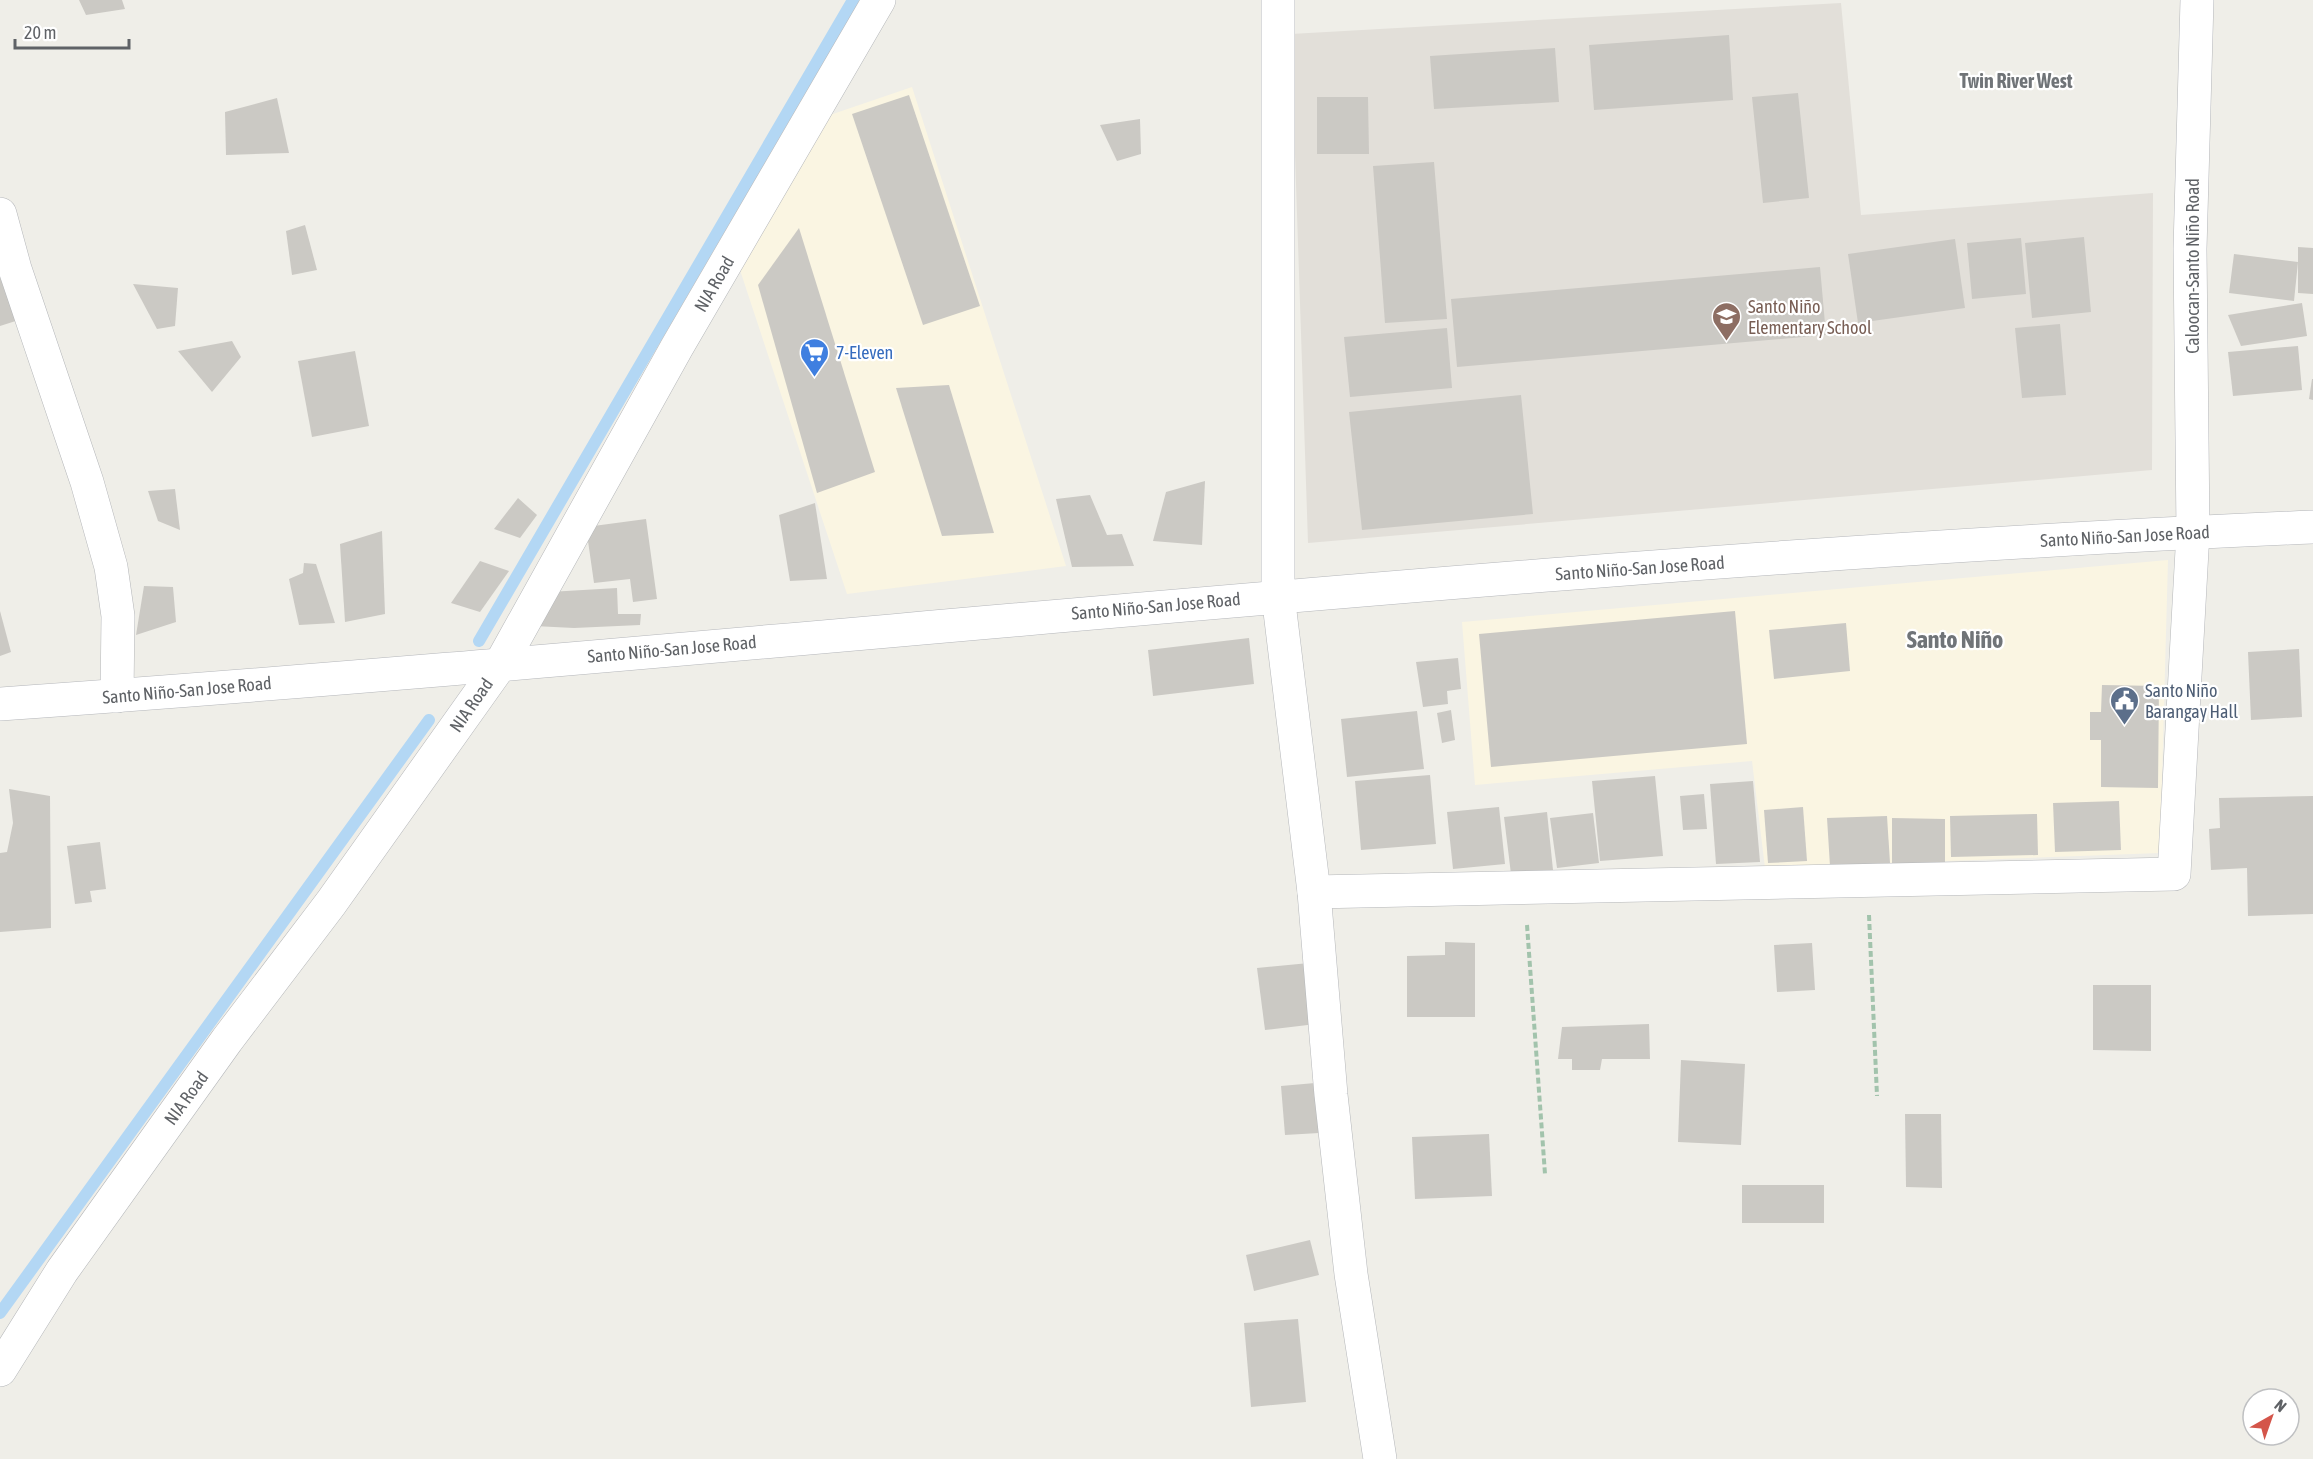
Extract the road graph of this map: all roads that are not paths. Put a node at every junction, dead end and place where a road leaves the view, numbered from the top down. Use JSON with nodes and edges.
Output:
{"nodes":[{"id":1,"x":879,"y":0,"type":"edge"},
{"id":2,"x":1278,"y":0,"type":"edge"},
{"id":3,"x":2197,"y":0,"type":"edge"},
{"id":4,"x":0,"y":214,"type":"edge"},
{"id":5,"x":2313,"y":527,"type":"edge"},
{"id":6,"x":2193,"y":532,"type":"junction"},
{"id":7,"x":1278,"y":595,"type":"junction"},
{"id":8,"x":500,"y":665,"type":"junction"},
{"id":9,"x":117,"y":696,"type":"junction"},
{"id":10,"x":0,"y":705,"type":"edge"},
{"id":11,"x":1314,"y":892,"type":"junction"},
{"id":12,"x":0,"y":1370,"type":"edge"},
{"id":13,"x":1380,"y":1459,"type":"edge"}],
"edges":[{"from":1,"to":8,"type":"street","name":"NIA Road"},
{"from":2,"to":7,"type":"street"},
{"from":3,"to":6,"type":"street","name":"Caloocan-Santo Niño Road"},
{"from":4,"to":9,"type":"street"},
{"from":5,"to":6,"type":"street","name":"Santo Niño-San Jose Road"},
{"from":6,"to":7,"type":"street","name":"Santo Niño-San Jose Road"},
{"from":6,"to":11,"type":"street","name":"Caloocan-Santo Niño Road"},
{"from":7,"to":8,"type":"street","name":"Santo Niño-San Jose Road"},
{"from":7,"to":11,"type":"street"},
{"from":8,"to":9,"type":"street","name":"Santo Niño-San Jose Road"},
{"from":8,"to":12,"type":"street","name":"NIA Road"},
{"from":9,"to":10,"type":"street","name":"Santo Niño-San Jose Road"},
{"from":11,"to":13,"type":"street"}]}
